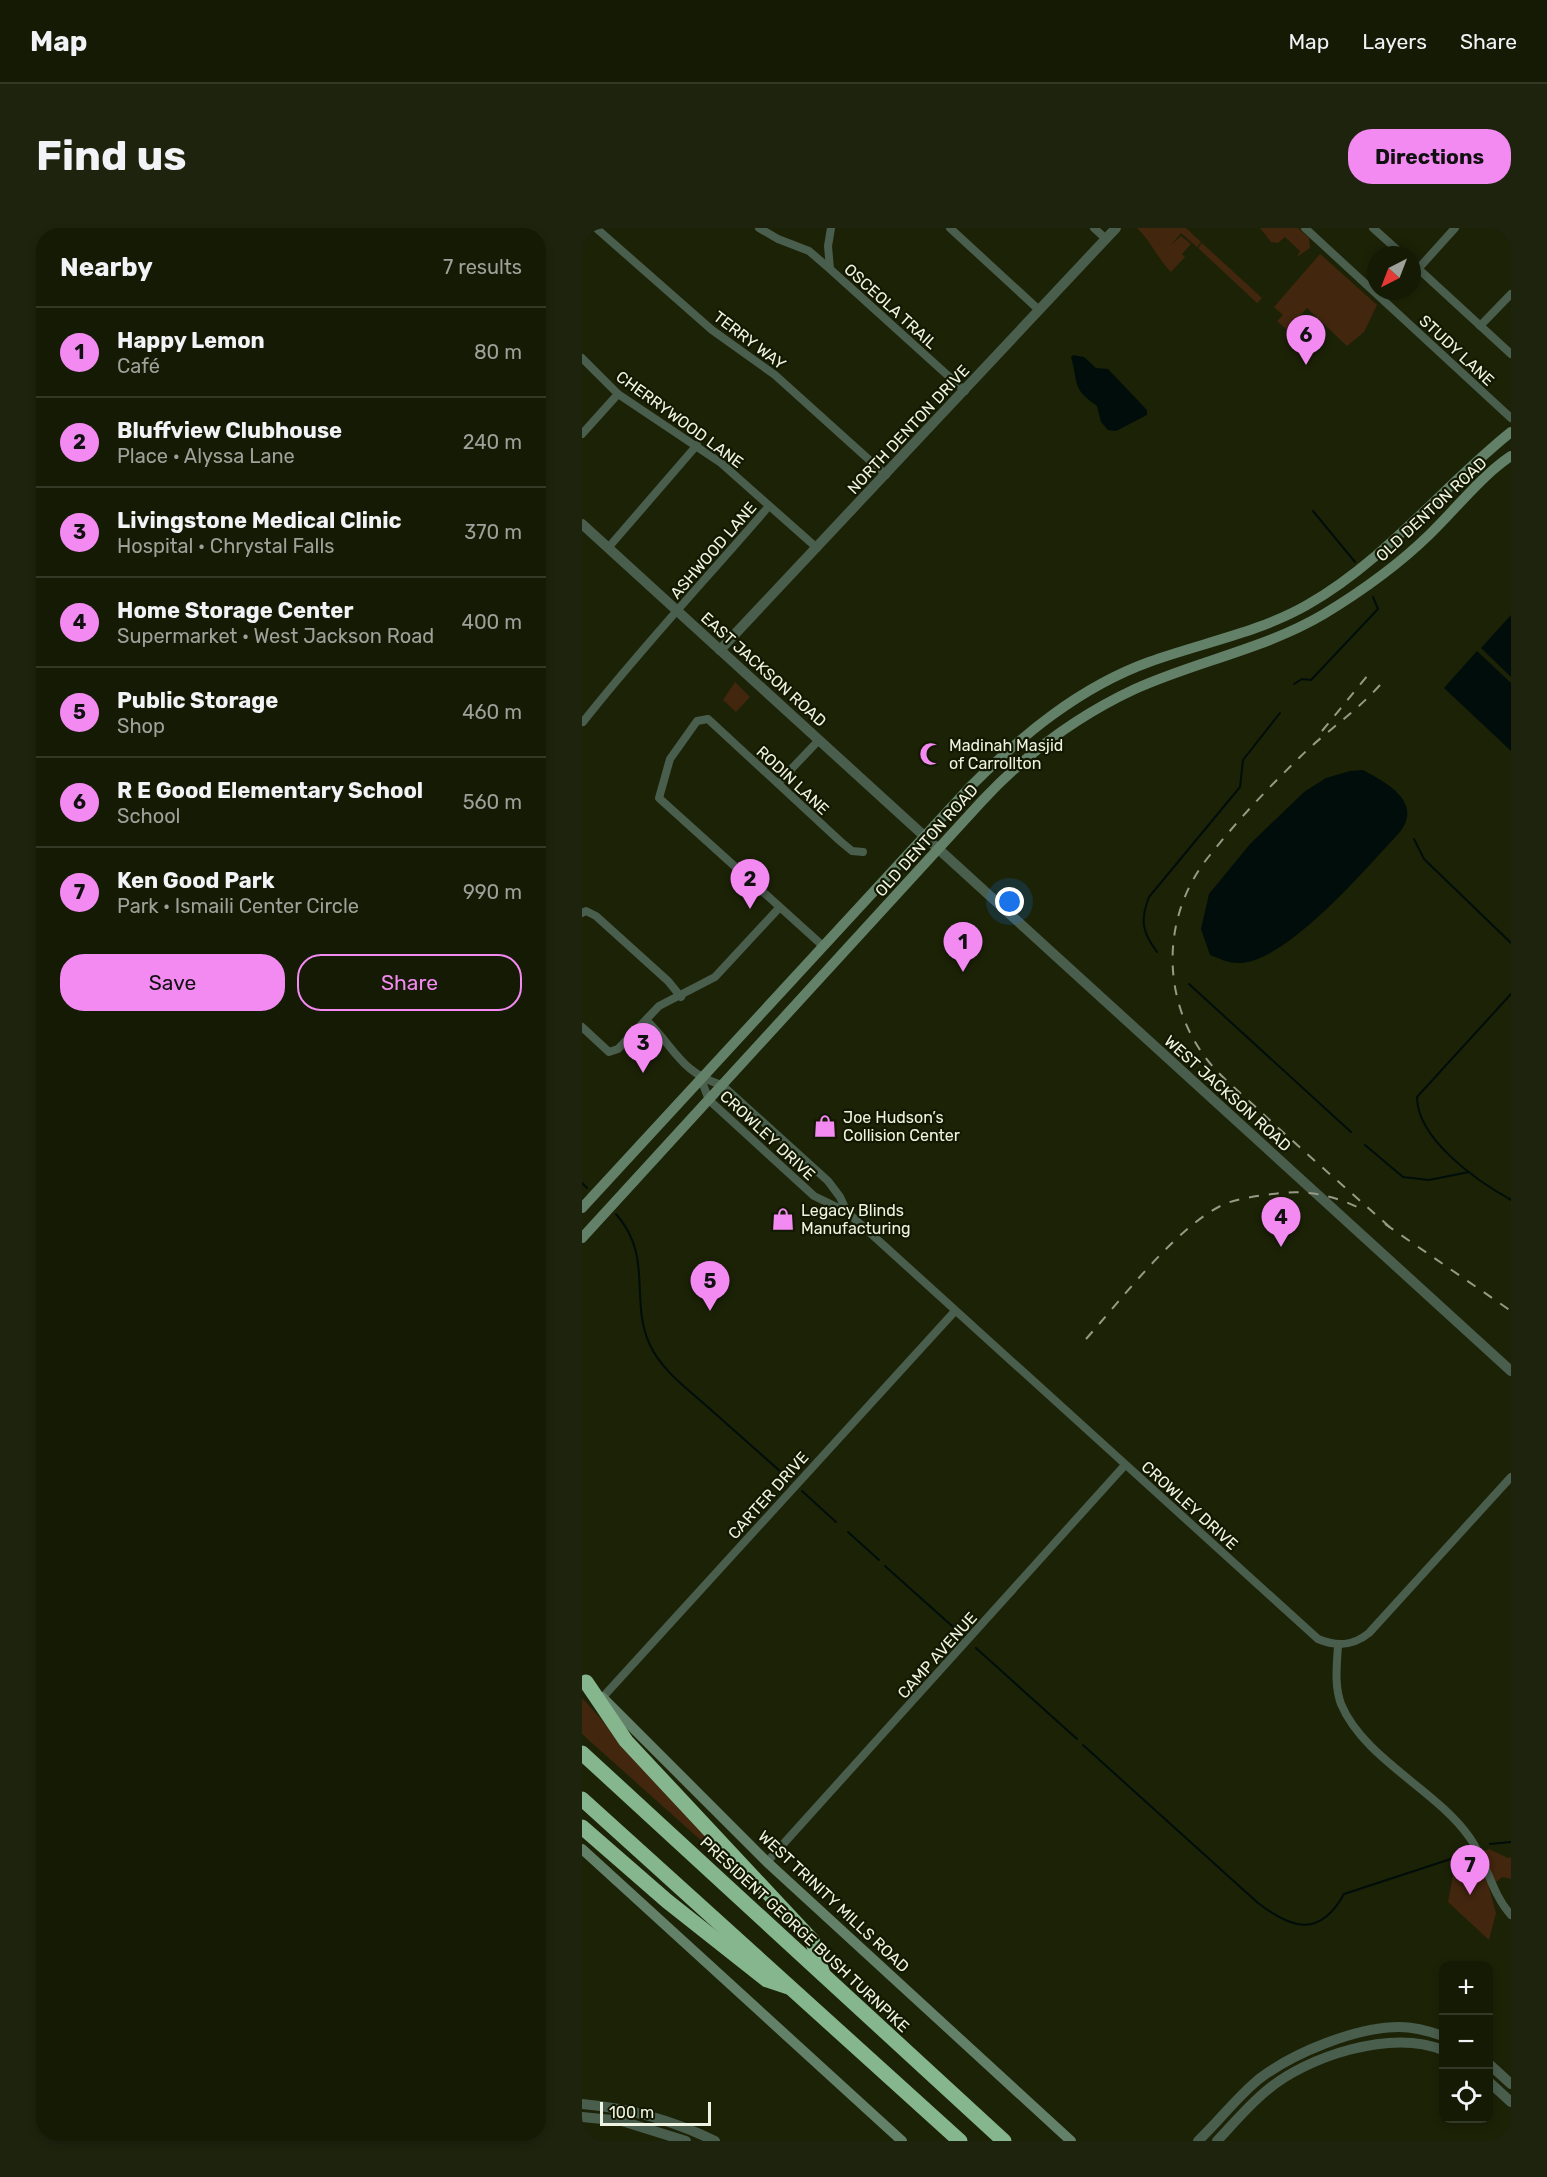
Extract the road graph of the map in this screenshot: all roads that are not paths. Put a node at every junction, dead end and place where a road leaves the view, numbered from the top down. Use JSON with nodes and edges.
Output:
{"nodes":[{"id":1,"x":596,"y":228,"type":"edge"},
{"id":2,"x":759,"y":228,"type":"edge"},
{"id":3,"x":831,"y":228,"type":"edge"},
{"id":4,"x":950,"y":228,"type":"edge"},
{"id":5,"x":1094,"y":228,"type":"edge"},
{"id":6,"x":1116,"y":228,"type":"edge"},
{"id":7,"x":1305,"y":228,"type":"edge"},
{"id":8,"x":1373,"y":228,"type":"edge"},
{"id":9,"x":1455,"y":228,"type":"edge"},
{"id":10,"x":1106,"y":239,"type":"junction"},
{"id":11,"x":1393,"y":246,"type":"edge"},
{"id":12,"x":1421,"y":260,"type":"edge"},
{"id":13,"x":830,"y":269,"type":"junction"},
{"id":14,"x":1421,"y":272,"type":"edge"},
{"id":15,"x":1511,"y":294,"type":"edge"},
{"id":16,"x":1039,"y":309,"type":"junction"},
{"id":17,"x":1480,"y":326,"type":"junction"},
{"id":18,"x":1511,"y":354,"type":"edge"},
{"id":19,"x":582,"y":358,"type":"edge"},
{"id":20,"x":965,"y":391,"type":"junction"},
{"id":21,"x":618,"y":394,"type":"junction"},
{"id":22,"x":1511,"y":418,"type":"edge"},
{"id":23,"x":1511,"y":432,"type":"edge"},
{"id":24,"x":582,"y":434,"type":"edge"},
{"id":25,"x":697,"y":445,"type":"junction"},
{"id":26,"x":1511,"y":450,"type":"edge"},
{"id":27,"x":1508,"y":458,"type":"edge"},
{"id":28,"x":886,"y":475,"type":"junction"},
{"id":29,"x":769,"y":506,"type":"junction"},
{"id":30,"x":582,"y":524,"type":"edge"},
{"id":31,"x":608,"y":548,"type":"junction"},
{"id":32,"x":817,"y":548,"type":"junction"},
{"id":33,"x":678,"y":611,"type":"junction"},
{"id":34,"x":1246,"y":631,"type":"junction"},
{"id":35,"x":1251,"y":649,"type":"junction"},
{"id":36,"x":720,"y":650,"type":"junction"},
{"id":37,"x":583,"y":722,"type":"edge"},
{"id":38,"x":819,"y":740,"type":"junction"},
{"id":39,"x":778,"y":783,"type":"junction"},
{"id":40,"x":925,"y":836,"type":"junction"},
{"id":41,"x":939,"y":849,"type":"junction"},
{"id":42,"x":863,"y":852,"type":"dead end"},
{"id":43,"x":779,"y":908,"type":"junction"},
{"id":44,"x":584,"y":912,"type":"edge"},
{"id":45,"x":822,"y":946,"type":"junction"},
{"id":46,"x":681,"y":996,"type":"junction"},
{"id":47,"x":647,"y":1021,"type":"junction"},
{"id":48,"x":582,"y":1027,"type":"edge"},
{"id":49,"x":701,"y":1079,"type":"junction"},
{"id":50,"x":722,"y":1085,"type":"junction"},
{"id":51,"x":709,"y":1100,"type":"junction"},
{"id":52,"x":582,"y":1209,"type":"edge"},
{"id":53,"x":847,"y":1212,"type":"junction"},
{"id":54,"x":582,"y":1238,"type":"edge"},
{"id":55,"x":955,"y":1311,"type":"junction"},
{"id":56,"x":1511,"y":1371,"type":"edge"},
{"id":57,"x":1125,"y":1465,"type":"junction"},
{"id":58,"x":1511,"y":1477,"type":"edge"},
{"id":59,"x":1338,"y":1645,"type":"junction"},
{"id":60,"x":584,"y":1680,"type":"edge"},
{"id":61,"x":603,"y":1698,"type":"junction"},
{"id":62,"x":582,"y":1753,"type":"edge"},
{"id":63,"x":582,"y":1799,"type":"edge"},
{"id":64,"x":582,"y":1827,"type":"edge"},
{"id":65,"x":582,"y":1850,"type":"edge"},
{"id":66,"x":767,"y":1862,"type":"junction"},
{"id":67,"x":1511,"y":1915,"type":"edge"},
{"id":68,"x":824,"y":1976,"type":"junction"},
{"id":69,"x":794,"y":1989,"type":"junction"},
{"id":70,"x":1439,"y":2035,"type":"edge"},
{"id":71,"x":1319,"y":2047,"type":"junction"},
{"id":72,"x":1439,"y":2048,"type":"edge"},
{"id":73,"x":1294,"y":2057,"type":"junction"},
{"id":74,"x":1326,"y":2059,"type":"junction"},
{"id":75,"x":1493,"y":2068,"type":"edge"},
{"id":76,"x":1301,"y":2069,"type":"junction"},
{"id":77,"x":1259,"y":2080,"type":"junction"},
{"id":78,"x":1511,"y":2084,"type":"edge"},
{"id":79,"x":1493,"y":2086,"type":"edge"},
{"id":80,"x":1267,"y":2090,"type":"junction"},
{"id":81,"x":1511,"y":2102,"type":"edge"},
{"id":82,"x":582,"y":2104,"type":"edge"},
{"id":83,"x":582,"y":2117,"type":"edge"},
{"id":84,"x":686,"y":2141,"type":"edge"},
{"id":85,"x":715,"y":2141,"type":"edge"},
{"id":86,"x":902,"y":2141,"type":"edge"},
{"id":87,"x":960,"y":2141,"type":"edge"},
{"id":88,"x":1004,"y":2141,"type":"edge"},
{"id":89,"x":1071,"y":2141,"type":"edge"},
{"id":90,"x":1198,"y":2141,"type":"edge"},
{"id":91,"x":1217,"y":2141,"type":"edge"}],
"edges":[{"from":1,"to":28,"type":"street","name":"TERRY WAY"},
{"from":2,"to":13,"type":"street"},
{"from":3,"to":13,"type":"street","name":"OSCEOLA TRAIL"},
{"from":4,"to":16,"type":"street"},
{"from":5,"to":10,"type":"street"},
{"from":6,"to":10,"type":"street","name":"NORTH DENTON DRIVE"},
{"from":7,"to":22,"type":"street","name":"STUDY LANE"},
{"from":8,"to":11,"type":"street"},
{"from":9,"to":12,"type":"street"},
{"from":10,"to":16,"type":"street","name":"NORTH DENTON DRIVE"},
{"from":13,"to":20,"type":"street","name":"OSCEOLA TRAIL"},
{"from":14,"to":17,"type":"street"},
{"from":15,"to":17,"type":"street"},
{"from":16,"to":20,"type":"street","name":"NORTH DENTON DRIVE"},
{"from":17,"to":18,"type":"street"},
{"from":19,"to":21,"type":"street","name":"CHERRYWOOD LANE"},
{"from":20,"to":28,"type":"street","name":"NORTH DENTON DRIVE"},
{"from":21,"to":24,"type":"street"},
{"from":21,"to":25,"type":"street","name":"CHERRYWOOD LANE"},
{"from":23,"to":34,"type":"main road","name":"OLD DENTON ROAD"},
{"from":25,"to":29,"type":"street","name":"CHERRYWOOD LANE"},
{"from":25,"to":31,"type":"street"},
{"from":26,"to":27,"type":"main road","name":"OLD DENTON ROAD"},
{"from":27,"to":35,"type":"main road","name":"OLD DENTON ROAD"},
{"from":28,"to":32,"type":"street","name":"NORTH DENTON DRIVE"},
{"from":29,"to":32,"type":"street","name":"CHERRYWOOD LANE"},
{"from":29,"to":33,"type":"street","name":"ASHWOOD LANE"},
{"from":30,"to":31,"type":"street","name":"EAST JACKSON ROAD"},
{"from":31,"to":33,"type":"street","name":"EAST JACKSON ROAD"},
{"from":32,"to":36,"type":"street","name":"NORTH DENTON DRIVE"},
{"from":33,"to":36,"type":"street","name":"EAST JACKSON ROAD"},
{"from":33,"to":37,"type":"street","name":"ASHWOOD LANE"},
{"from":34,"to":35,"type":"main road"},
{"from":34,"to":40,"type":"main road","name":"OLD DENTON ROAD"},
{"from":35,"to":41,"type":"main road","name":"OLD DENTON ROAD"},
{"from":36,"to":38,"type":"street","name":"EAST JACKSON ROAD"},
{"from":38,"to":39,"type":"street"},
{"from":38,"to":40,"type":"street","name":"EAST JACKSON ROAD"},
{"from":39,"to":42,"type":"street","name":"RODIN LANE"},
{"from":39,"to":43,"type":"street","name":"RODIN LANE"},
{"from":40,"to":41,"type":"street","name":"WEST JACKSON ROAD"},
{"from":40,"to":45,"type":"main road","name":"OLD DENTON ROAD"},
{"from":41,"to":50,"type":"main road","name":"OLD DENTON ROAD"},
{"from":41,"to":56,"type":"street","name":"WEST JACKSON ROAD"},
{"from":43,"to":45,"type":"street"},
{"from":43,"to":46,"type":"street"},
{"from":44,"to":46,"type":"street"},
{"from":45,"to":49,"type":"main road","name":"OLD DENTON ROAD"},
{"from":46,"to":47,"type":"street"},
{"from":47,"to":48,"type":"street"},
{"from":47,"to":49,"type":"street"},
{"from":49,"to":50,"type":"street","name":"CROWLEY DRIVE"},
{"from":49,"to":51,"type":"street","name":"CROWLEY DRIVE"},
{"from":49,"to":52,"type":"main road","name":"OLD DENTON ROAD"},
{"from":50,"to":51,"type":"main road","name":"OLD DENTON ROAD"},
{"from":50,"to":53,"type":"street","name":"CROWLEY DRIVE"},
{"from":51,"to":53,"type":"street","name":"CROWLEY DRIVE"},
{"from":51,"to":54,"type":"main road","name":"OLD DENTON ROAD"},
{"from":53,"to":55,"type":"street","name":"CROWLEY DRIVE"},
{"from":55,"to":57,"type":"street","name":"CROWLEY DRIVE"},
{"from":55,"to":61,"type":"street","name":"CARTER DRIVE"},
{"from":57,"to":59,"type":"street","name":"CROWLEY DRIVE"},
{"from":57,"to":66,"type":"street","name":"CAMP AVENUE"},
{"from":58,"to":59,"type":"street"},
{"from":59,"to":67,"type":"street"},
{"from":60,"to":61,"type":"main road","name":"WEST TRINITY MILLS ROAD"},
{"from":60,"to":68,"type":"highway"},
{"from":61,"to":66,"type":"main road","name":"WEST TRINITY MILLS ROAD"},
{"from":62,"to":68,"type":"highway","name":"PRESIDENT GEORGE BUSH TURNPIKE"},
{"from":63,"to":69,"type":"highway"},
{"from":64,"to":69,"type":"highway"},
{"from":65,"to":86,"type":"main road"},
{"from":66,"to":89,"type":"main road","name":"WEST TRINITY MILLS ROAD"},
{"from":68,"to":88,"type":"highway","name":"PRESIDENT GEORGE BUSH TURNPIKE"},
{"from":69,"to":87,"type":"highway"},
{"from":70,"to":71,"type":"street"},
{"from":71,"to":73,"type":"street"},
{"from":71,"to":74,"type":"street"},
{"from":72,"to":74,"type":"street"},
{"from":73,"to":76,"type":"street"},
{"from":73,"to":77,"type":"street"},
{"from":74,"to":76,"type":"street"},
{"from":75,"to":78,"type":"street"},
{"from":76,"to":80,"type":"street"},
{"from":77,"to":80,"type":"street"},
{"from":77,"to":90,"type":"street"},
{"from":79,"to":81,"type":"street"},
{"from":80,"to":91,"type":"street"},
{"from":82,"to":85,"type":"street"},
{"from":83,"to":84,"type":"street"}]}
